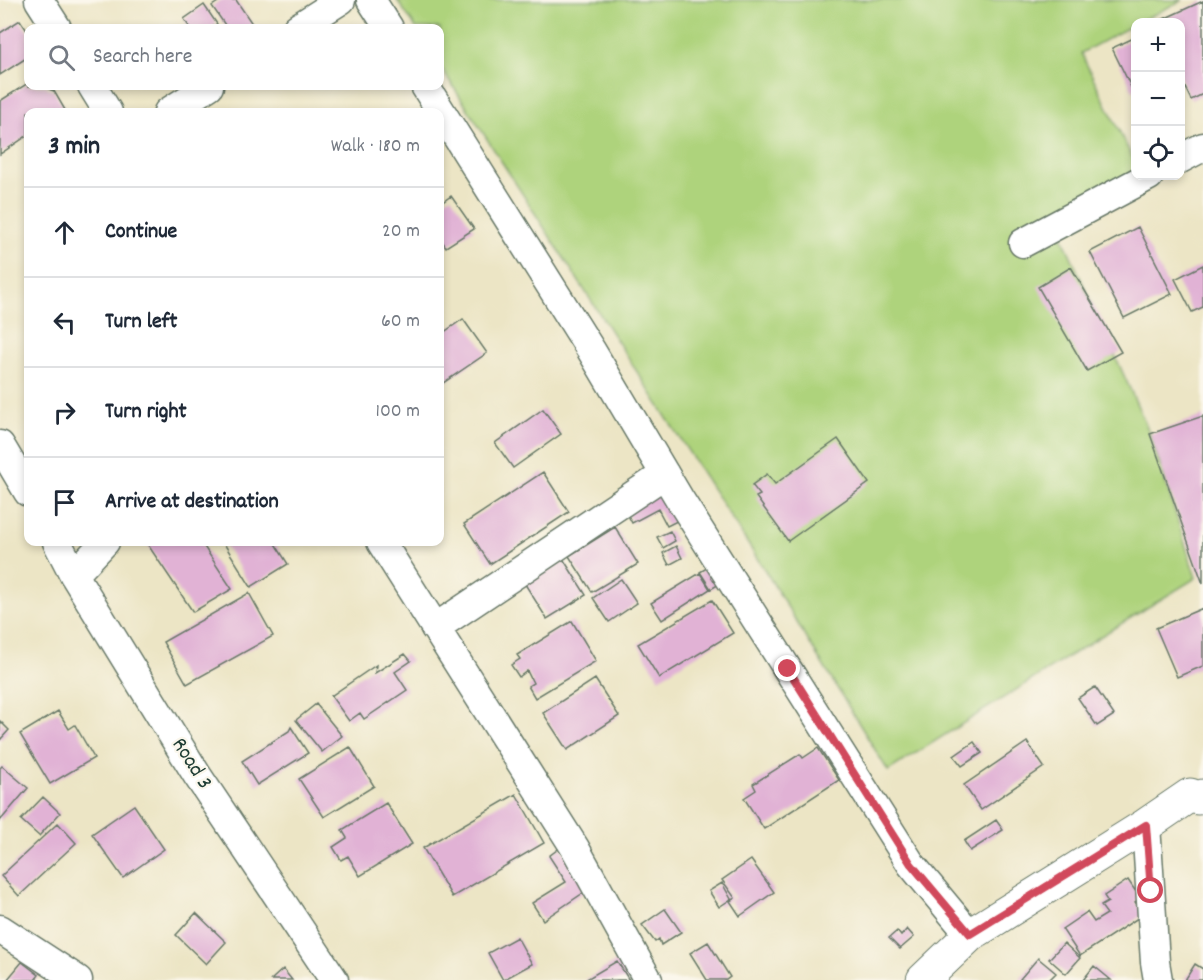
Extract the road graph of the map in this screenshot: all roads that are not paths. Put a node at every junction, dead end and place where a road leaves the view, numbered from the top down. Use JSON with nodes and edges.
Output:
{"nodes":[{"id":1,"x":39,"y":0,"type":"edge"},
{"id":2,"x":341,"y":0,"type":"edge"},
{"id":3,"x":371,"y":0,"type":"edge"},
{"id":4,"x":54,"y":24,"type":"edge"},
{"id":5,"x":303,"y":24,"type":"edge"},
{"id":6,"x":386,"y":24,"type":"edge"},
{"id":7,"x":94,"y":90,"type":"edge"},
{"id":8,"x":203,"y":90,"type":"edge"},
{"id":9,"x":428,"y":90,"type":"edge"},
{"id":10,"x":106,"y":108,"type":"edge"},
{"id":11,"x":174,"y":108,"type":"edge"},
{"id":12,"x":439,"y":108,"type":"edge"},
{"id":13,"x":444,"y":116,"type":"edge"},
{"id":14,"x":1203,"y":147,"type":"edge"},
{"id":15,"x":1185,"y":156,"type":"edge"},
{"id":16,"x":1141,"y":180,"type":"edge"},
{"id":17,"x":1023,"y":243,"type":"dead end"},
{"id":18,"x":0,"y":445,"type":"edge"},
{"id":19,"x":665,"y":474,"type":"junction"},
{"id":20,"x":24,"y":485,"type":"edge"},
{"id":21,"x":59,"y":546,"type":"edge"},
{"id":22,"x":101,"y":546,"type":"edge"},
{"id":23,"x":384,"y":546,"type":"edge"},
{"id":24,"x":74,"y":575,"type":"junction"},
{"id":25,"x":435,"y":628,"type":"junction"},
{"id":26,"x":1199,"y":799,"type":"edge"},
{"id":27,"x":1146,"y":825,"type":"junction"},
{"id":28,"x":0,"y":929,"type":"edge"},
{"id":29,"x":970,"y":934,"type":"junction"},
{"id":30,"x":78,"y":980,"type":"edge"},
{"id":31,"x":334,"y":980,"type":"edge"},
{"id":32,"x":648,"y":980,"type":"edge"},
{"id":33,"x":923,"y":980,"type":"edge"},
{"id":34,"x":1158,"y":980,"type":"edge"}],
"edges":[{"from":1,"to":4,"type":"street"},
{"from":2,"to":5,"type":"street"},
{"from":3,"to":6,"type":"street"},
{"from":7,"to":10,"type":"street"},
{"from":8,"to":11,"type":"street"},
{"from":9,"to":12,"type":"street"},
{"from":13,"to":19,"type":"street"},
{"from":14,"to":15,"type":"street"},
{"from":16,"to":17,"type":"street"},
{"from":18,"to":20,"type":"street"},
{"from":19,"to":25,"type":"street"},
{"from":19,"to":29,"type":"street"},
{"from":21,"to":24,"type":"street","name":"Road 3"},
{"from":22,"to":24,"type":"street"},
{"from":23,"to":25,"type":"street"},
{"from":24,"to":31,"type":"street","name":"Road 3"},
{"from":25,"to":32,"type":"street"},
{"from":26,"to":27,"type":"main road"},
{"from":27,"to":29,"type":"main road"},
{"from":27,"to":34,"type":"street"},
{"from":28,"to":30,"type":"street"},
{"from":29,"to":33,"type":"main road"}]}
